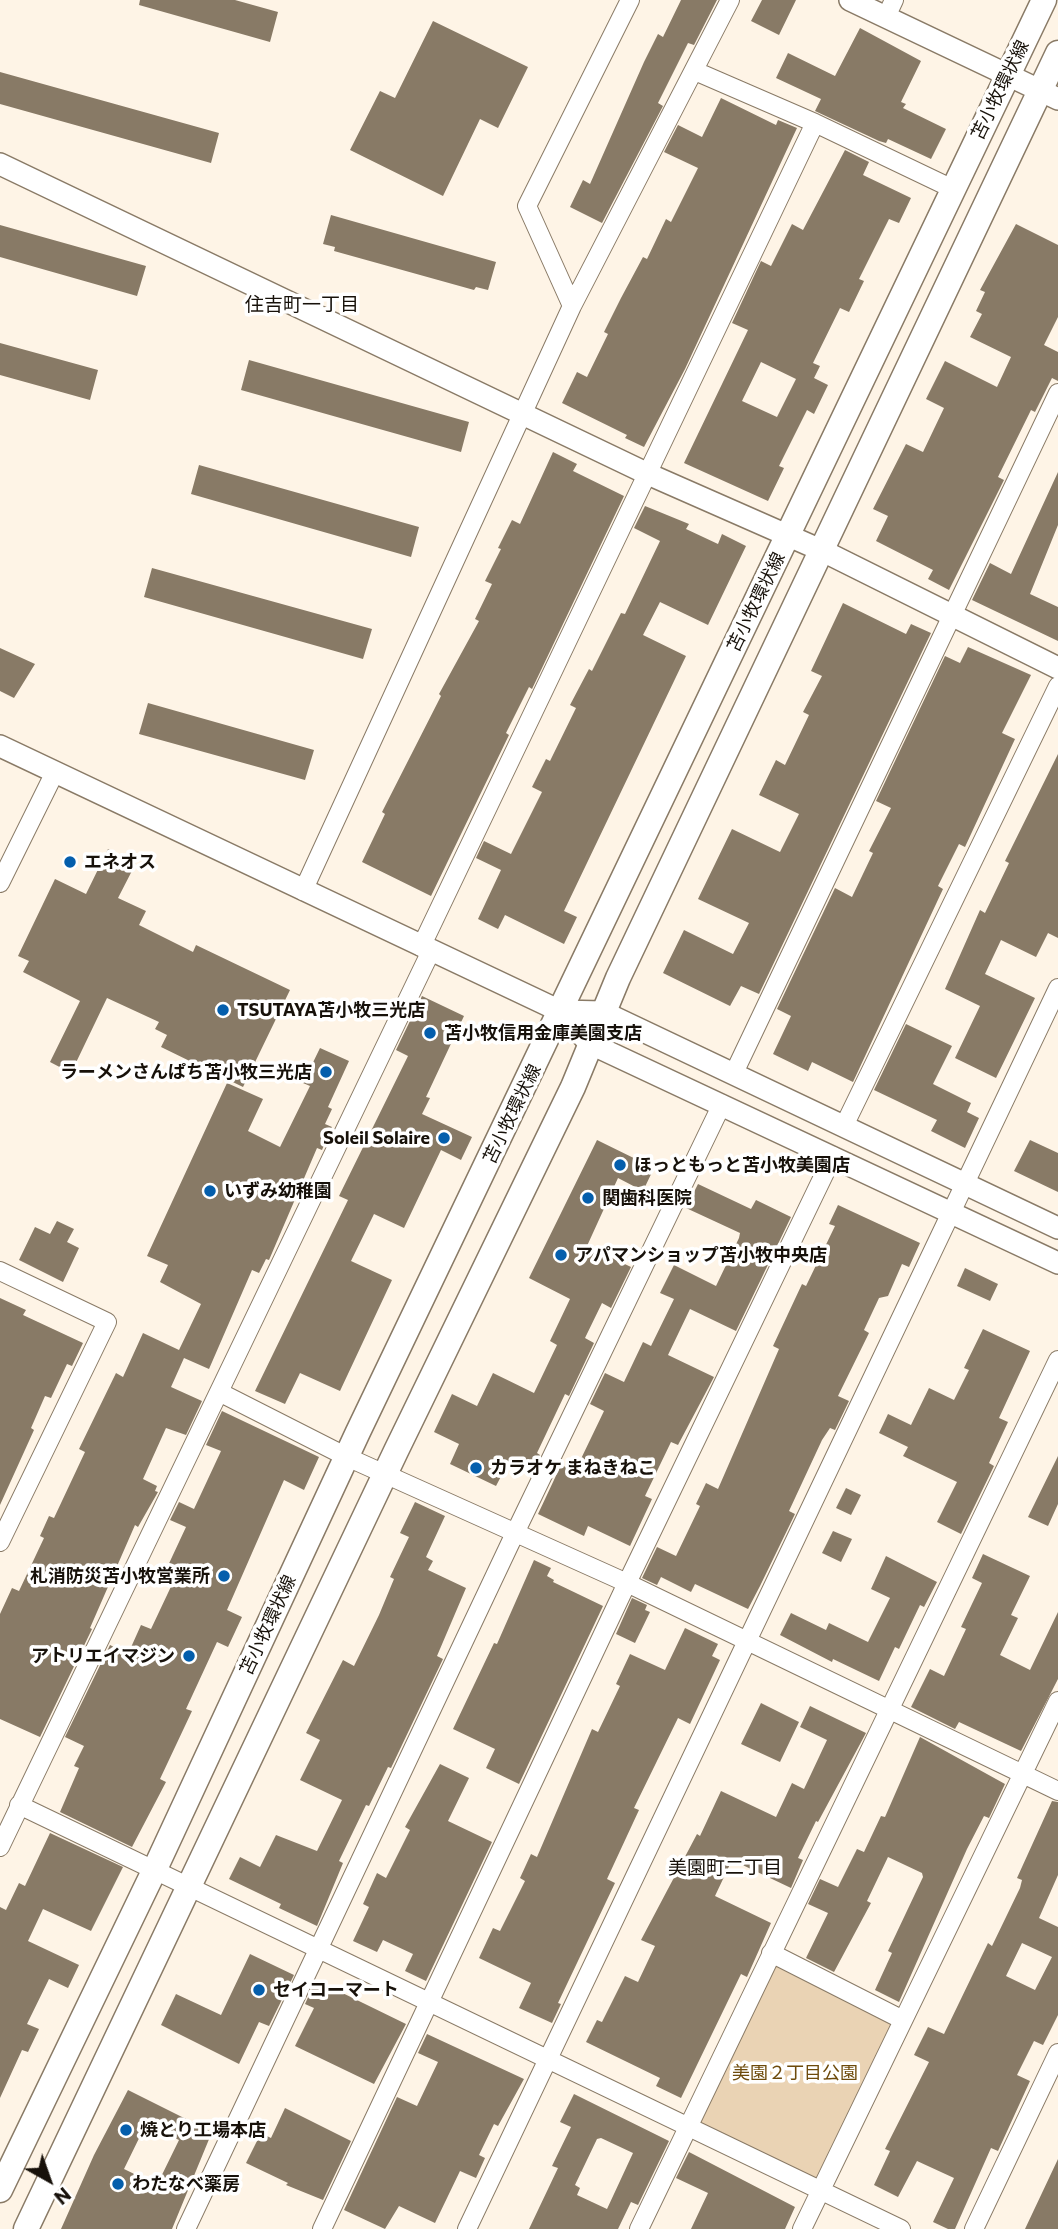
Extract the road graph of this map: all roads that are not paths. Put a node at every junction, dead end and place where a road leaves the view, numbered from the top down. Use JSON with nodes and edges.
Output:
{"nodes":[{"id":1,"x":629,"y":0,"type":"edge"},
{"id":2,"x":730,"y":0,"type":"edge"},
{"id":3,"x":850,"y":0,"type":"edge"},
{"id":4,"x":1044,"y":0,"type":"edge"},
{"id":5,"x":890,"y":9,"type":"edge"},
{"id":6,"x":1058,"y":52,"type":"edge"},
{"id":7,"x":695,"y":71,"type":"junction"},
{"id":8,"x":1007,"y":77,"type":"junction"},
{"id":9,"x":1049,"y":95,"type":"edge"},
{"id":10,"x":815,"y":122,"type":"junction"},
{"id":11,"x":0,"y":164,"type":"edge"},
{"id":12,"x":953,"y":188,"type":"junction"},
{"id":13,"x":572,"y":306,"type":"junction"},
{"id":14,"x":1058,"y":393,"type":"edge"},
{"id":15,"x":523,"y":413,"type":"junction"},
{"id":16,"x":648,"y":474,"type":"junction"},
{"id":17,"x":787,"y":537,"type":"junction"},
{"id":18,"x":823,"y":551,"type":"junction"},
{"id":19,"x":950,"y":617,"type":"junction"},
{"id":20,"x":1058,"y":668,"type":"edge"},
{"id":21,"x":1058,"y":686,"type":"edge"},
{"id":22,"x":0,"y":746,"type":"edge"},
{"id":23,"x":55,"y":772,"type":"junction"},
{"id":24,"x":0,"y":883,"type":"edge"},
{"id":25,"x":303,"y":891,"type":"junction"},
{"id":26,"x":426,"y":949,"type":"junction"},
{"id":27,"x":1058,"y":988,"type":"edge"},
{"id":28,"x":560,"y":1011,"type":"junction"},
{"id":29,"x":603,"y":1012,"type":"junction"},
{"id":30,"x":589,"y":1043,"type":"junction"},
{"id":31,"x":734,"y":1073,"type":"junction"},
{"id":32,"x":722,"y":1104,"type":"junction"},
{"id":33,"x":844,"y":1126,"type":"junction"},
{"id":34,"x":833,"y":1156,"type":"junction"},
{"id":35,"x":966,"y":1183,"type":"junction"},
{"id":36,"x":951,"y":1213,"type":"junction"},
{"id":37,"x":1058,"y":1228,"type":"edge"},
{"id":38,"x":1058,"y":1263,"type":"edge"},
{"id":39,"x":0,"y":1271,"type":"edge"},
{"id":40,"x":1058,"y":1360,"type":"edge"},
{"id":41,"x":219,"y":1392,"type":"junction"},
{"id":42,"x":347,"y":1457,"type":"junction"},
{"id":43,"x":386,"y":1475,"type":"junction"},
{"id":44,"x":516,"y":1531,"type":"junction"},
{"id":45,"x":0,"y":1542,"type":"edge"},
{"id":46,"x":627,"y":1583,"type":"junction"},
{"id":47,"x":747,"y":1641,"type":"junction"},
{"id":48,"x":1058,"y":1701,"type":"edge"},
{"id":49,"x":890,"y":1709,"type":"junction"},
{"id":50,"x":1023,"y":1775,"type":"junction"},
{"id":51,"x":1058,"y":1791,"type":"edge"},
{"id":52,"x":19,"y":1805,"type":"junction"},
{"id":53,"x":0,"y":1847,"type":"edge"},
{"id":54,"x":154,"y":1871,"type":"junction"},
{"id":55,"x":189,"y":1887,"type":"junction"},
{"id":56,"x":319,"y":1949,"type":"junction"},
{"id":57,"x":771,"y":1953,"type":"junction"},
{"id":58,"x":430,"y":2004,"type":"junction"},
{"id":59,"x":903,"y":2020,"type":"junction"},
{"id":60,"x":1058,"y":2053,"type":"edge"},
{"id":61,"x":549,"y":2060,"type":"junction"},
{"id":62,"x":687,"y":2126,"type":"junction"},
{"id":63,"x":821,"y":2189,"type":"junction"},
{"id":64,"x":0,"y":2190,"type":"edge"},
{"id":65,"x":26,"y":2229,"type":"edge"},
{"id":66,"x":187,"y":2229,"type":"edge"},
{"id":67,"x":321,"y":2229,"type":"edge"},
{"id":68,"x":467,"y":2229,"type":"edge"},
{"id":69,"x":639,"y":2229,"type":"edge"},
{"id":70,"x":802,"y":2229,"type":"edge"},
{"id":71,"x":901,"y":2229,"type":"edge"},
{"id":72,"x":974,"y":2229,"type":"edge"}],
"edges":[{"from":1,"to":13,"type":"street"},
{"from":2,"to":7,"type":"street"},
{"from":3,"to":5,"type":"street"},
{"from":4,"to":8,"type":"main road","name":"苫小牧環状線"},
{"from":5,"to":8,"type":"street"},
{"from":6,"to":9,"type":"main road","name":"苫小牧環状線"},
{"from":7,"to":10,"type":"street"},
{"from":7,"to":13,"type":"street"},
{"from":8,"to":9,"type":"street"},
{"from":8,"to":12,"type":"main road","name":"苫小牧環状線"},
{"from":9,"to":18,"type":"main road","name":"苫小牧環状線"},
{"from":10,"to":12,"type":"street"},
{"from":10,"to":16,"type":"street"},
{"from":11,"to":15,"type":"street"},
{"from":12,"to":17,"type":"main road","name":"苫小牧環状線"},
{"from":13,"to":15,"type":"street"},
{"from":14,"to":19,"type":"street"},
{"from":15,"to":16,"type":"street"},
{"from":15,"to":25,"type":"street"},
{"from":16,"to":17,"type":"street"},
{"from":16,"to":26,"type":"street"},
{"from":17,"to":18,"type":"street"},
{"from":17,"to":28,"type":"main road","name":"苫小牧環状線"},
{"from":18,"to":19,"type":"street"},
{"from":18,"to":29,"type":"main road","name":"苫小牧環状線"},
{"from":19,"to":20,"type":"street"},
{"from":19,"to":31,"type":"street"},
{"from":21,"to":33,"type":"street"},
{"from":22,"to":23,"type":"street"},
{"from":23,"to":24,"type":"street"},
{"from":23,"to":25,"type":"street"},
{"from":25,"to":26,"type":"street"},
{"from":26,"to":28,"type":"street"},
{"from":26,"to":41,"type":"street"},
{"from":27,"to":35,"type":"street"},
{"from":28,"to":29,"type":"street"},
{"from":28,"to":30,"type":"street"},
{"from":28,"to":42,"type":"main road","name":"苫小牧環状線"},
{"from":29,"to":30,"type":"main road","name":"苫小牧環状線"},
{"from":29,"to":31,"type":"street"},
{"from":30,"to":32,"type":"street"},
{"from":30,"to":43,"type":"main road","name":"苫小牧環状線"},
{"from":31,"to":33,"type":"street"},
{"from":32,"to":34,"type":"street"},
{"from":32,"to":44,"type":"street"},
{"from":33,"to":35,"type":"street"},
{"from":34,"to":36,"type":"street"},
{"from":34,"to":46,"type":"street"},
{"from":35,"to":36,"type":"street"},
{"from":35,"to":37,"type":"street"},
{"from":36,"to":38,"type":"street"},
{"from":36,"to":47,"type":"street"},
{"from":39,"to":45,"type":"street"},
{"from":40,"to":49,"type":"street"},
{"from":41,"to":42,"type":"street"},
{"from":41,"to":52,"type":"street"},
{"from":42,"to":43,"type":"street"},
{"from":42,"to":54,"type":"main road","name":"苫小牧環状線"},
{"from":43,"to":44,"type":"street"},
{"from":43,"to":55,"type":"main road","name":"苫小牧環状線"},
{"from":44,"to":46,"type":"street"},
{"from":44,"to":56,"type":"street"},
{"from":46,"to":47,"type":"street"},
{"from":46,"to":58,"type":"street"},
{"from":47,"to":49,"type":"street"},
{"from":47,"to":61,"type":"street"},
{"from":48,"to":50,"type":"street"},
{"from":49,"to":50,"type":"street"},
{"from":49,"to":57,"type":"street"},
{"from":50,"to":51,"type":"street"},
{"from":50,"to":59,"type":"street"},
{"from":52,"to":53,"type":"street"},
{"from":52,"to":54,"type":"street"},
{"from":54,"to":55,"type":"street"},
{"from":54,"to":64,"type":"main road","name":"苫小牧環状線"},
{"from":55,"to":56,"type":"street"},
{"from":55,"to":65,"type":"main road","name":"苫小牧環状線"},
{"from":56,"to":58,"type":"street"},
{"from":56,"to":66,"type":"street"},
{"from":57,"to":59,"type":"street"},
{"from":57,"to":62,"type":"street"},
{"from":58,"to":61,"type":"street"},
{"from":58,"to":67,"type":"street"},
{"from":59,"to":63,"type":"street"},
{"from":60,"to":72,"type":"street"},
{"from":61,"to":62,"type":"street"},
{"from":61,"to":68,"type":"street"},
{"from":62,"to":63,"type":"street"},
{"from":62,"to":69,"type":"street"},
{"from":63,"to":70,"type":"street"},
{"from":63,"to":71,"type":"street"}]}
